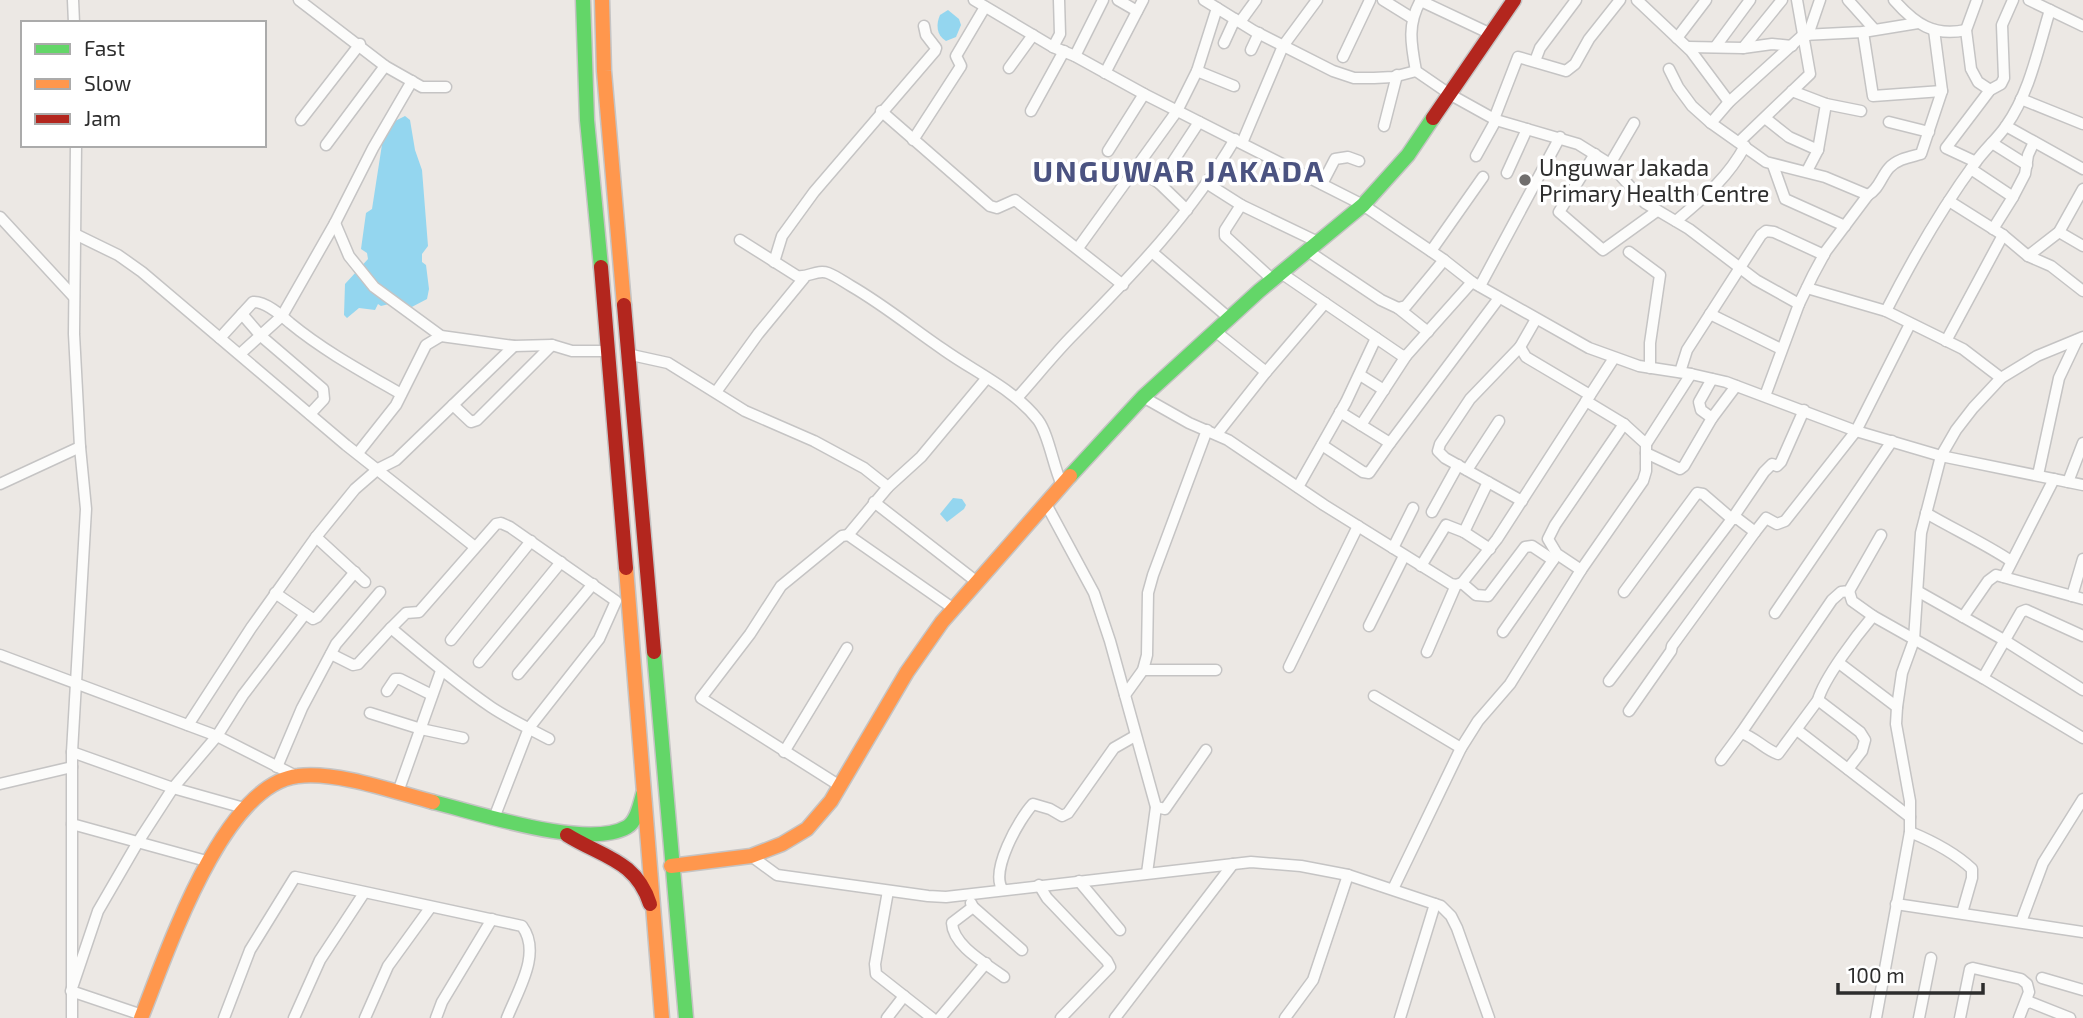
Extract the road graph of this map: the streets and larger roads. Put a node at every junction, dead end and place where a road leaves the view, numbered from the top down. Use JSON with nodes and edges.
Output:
{"nodes":[{"id":1,"x":73,"y":0,"type":"edge"},
{"id":2,"x":299,"y":0,"type":"edge"},
{"id":3,"x":583,"y":0,"type":"edge"},
{"id":4,"x":602,"y":0,"type":"edge"},
{"id":5,"x":974,"y":0,"type":"edge"},
{"id":6,"x":1059,"y":0,"type":"edge"},
{"id":7,"x":1103,"y":0,"type":"edge"},
{"id":8,"x":1118,"y":0,"type":"edge"},
{"id":9,"x":1143,"y":0,"type":"edge"},
{"id":10,"x":1206,"y":0,"type":"edge"},
{"id":11,"x":1256,"y":0,"type":"edge"},
{"id":12,"x":1301,"y":0,"type":"edge"},
{"id":13,"x":1370,"y":0,"type":"edge"},
{"id":14,"x":1383,"y":0,"type":"edge"},
{"id":15,"x":1421,"y":0,"type":"edge"},
{"id":16,"x":1514,"y":0,"type":"edge"},
{"id":17,"x":1576,"y":0,"type":"edge"},
{"id":18,"x":1620,"y":0,"type":"edge"},
{"id":19,"x":1637,"y":0,"type":"edge"},
{"id":20,"x":1706,"y":0,"type":"edge"},
{"id":21,"x":1750,"y":0,"type":"edge"},
{"id":22,"x":1782,"y":0,"type":"edge"},
{"id":23,"x":1797,"y":0,"type":"edge"},
{"id":24,"x":1820,"y":0,"type":"edge"},
{"id":25,"x":1849,"y":0,"type":"edge"},
{"id":26,"x":1894,"y":0,"type":"edge"},
{"id":27,"x":1977,"y":0,"type":"edge"},
{"id":28,"x":2013,"y":0,"type":"edge"},
{"id":29,"x":2029,"y":0,"type":"edge"},
{"id":30,"x":1315,"y":4,"type":"edge"},
{"id":31,"x":985,"y":7,"type":"junction"},
{"id":32,"x":1217,"y":8,"type":"junction"},
{"id":33,"x":2050,"y":10,"type":"junction"},
{"id":34,"x":1137,"y":12,"type":"junction"},
{"id":35,"x":1412,"y":18,"type":"junction"},
{"id":36,"x":74,"y":21,"type":"edge"},
{"id":37,"x":1238,"y":21,"type":"junction"},
{"id":38,"x":1918,"y":23,"type":"junction"},
{"id":39,"x":924,"y":26,"type":"dead end"},
{"id":40,"x":2083,"y":26,"type":"edge"},
{"id":41,"x":1869,"y":30,"type":"junction"},
{"id":42,"x":1934,"y":30,"type":"junction"},
{"id":43,"x":1966,"y":30,"type":"junction"},
{"id":44,"x":1259,"y":33,"type":"junction"},
{"id":45,"x":1491,"y":34,"type":"junction"},
{"id":46,"x":1033,"y":35,"type":"junction"},
{"id":47,"x":1806,"y":35,"type":"junction"},
{"id":48,"x":1677,"y":38,"type":"junction"},
{"id":49,"x":1224,"y":43,"type":"dead end"},
{"id":50,"x":359,"y":44,"type":"junction"},
{"id":51,"x":1283,"y":46,"type":"junction"},
{"id":52,"x":1716,"y":46,"type":"junction"},
{"id":53,"x":1792,"y":46,"type":"junction"},
{"id":54,"x":1688,"y":47,"type":"junction"},
{"id":55,"x":936,"y":48,"type":"junction"},
{"id":56,"x":1742,"y":48,"type":"junction"},
{"id":57,"x":1251,"y":50,"type":"dead end"},
{"id":58,"x":1064,"y":51,"type":"junction"},
{"id":59,"x":956,"y":56,"type":"junction"},
{"id":60,"x":1342,"y":58,"type":"dead end"},
{"id":61,"x":1535,"y":61,"type":"junction"},
{"id":62,"x":385,"y":66,"type":"junction"},
{"id":63,"x":1009,"y":68,"type":"dead end"},
{"id":64,"x":1669,"y":69,"type":"dead end"},
{"id":65,"x":1197,"y":71,"type":"junction"},
{"id":66,"x":1416,"y":71,"type":"junction"},
{"id":67,"x":1105,"y":73,"type":"junction"},
{"id":68,"x":1397,"y":75,"type":"junction"},
{"id":69,"x":412,"y":81,"type":"junction"},
{"id":70,"x":1234,"y":86,"type":"dead end"},
{"id":71,"x":446,"y":87,"type":"dead end"},
{"id":72,"x":1990,"y":90,"type":"junction"},
{"id":73,"x":1792,"y":91,"type":"junction"},
{"id":74,"x":1942,"y":91,"type":"junction"},
{"id":75,"x":1144,"y":94,"type":"junction"},
{"id":76,"x":1451,"y":95,"type":"junction"},
{"id":77,"x":2021,"y":99,"type":"junction"},
{"id":78,"x":1729,"y":102,"type":"junction"},
{"id":79,"x":1826,"y":104,"type":"junction"},
{"id":80,"x":881,"y":111,"type":"junction"},
{"id":81,"x":1031,"y":111,"type":"dead end"},
{"id":82,"x":1177,"y":111,"type":"junction"},
{"id":83,"x":1861,"y":111,"type":"dead end"},
{"id":84,"x":1765,"y":118,"type":"junction"},
{"id":85,"x":1495,"y":119,"type":"junction"},
{"id":86,"x":301,"y":120,"type":"dead end"},
{"id":87,"x":1199,"y":122,"type":"junction"},
{"id":88,"x":1889,"y":122,"type":"dead end"},
{"id":89,"x":1634,"y":123,"type":"dead end"},
{"id":90,"x":1711,"y":123,"type":"junction"},
{"id":91,"x":2083,"y":124,"type":"edge"},
{"id":92,"x":1384,"y":126,"type":"dead end"},
{"id":93,"x":2006,"y":126,"type":"junction"},
{"id":94,"x":1527,"y":129,"type":"junction"},
{"id":95,"x":1929,"y":132,"type":"junction"},
{"id":96,"x":1560,"y":137,"type":"junction"},
{"id":97,"x":913,"y":140,"type":"junction"},
{"id":98,"x":1238,"y":141,"type":"junction"},
{"id":99,"x":2034,"y":142,"type":"junction"},
{"id":100,"x":1992,"y":143,"type":"junction"},
{"id":101,"x":1742,"y":144,"type":"junction"},
{"id":102,"x":326,"y":145,"type":"dead end"},
{"id":103,"x":76,"y":147,"type":"edge"},
{"id":104,"x":1818,"y":150,"type":"junction"},
{"id":105,"x":1108,"y":151,"type":"dead end"},
{"id":106,"x":1595,"y":154,"type":"junction"},
{"id":107,"x":1476,"y":156,"type":"dead end"},
{"id":108,"x":1360,"y":160,"type":"dead end"},
{"id":109,"x":1610,"y":164,"type":"junction"},
{"id":110,"x":1773,"y":165,"type":"junction"},
{"id":111,"x":1973,"y":165,"type":"junction"},
{"id":112,"x":2027,"y":165,"type":"junction"},
{"id":113,"x":1136,"y":169,"type":"junction"},
{"id":114,"x":2083,"y":170,"type":"edge"},
{"id":115,"x":1807,"y":171,"type":"junction"},
{"id":116,"x":1507,"y":173,"type":"dead end"},
{"id":117,"x":1483,"y":177,"type":"dead end"},
{"id":118,"x":1159,"y":183,"type":"junction"},
{"id":119,"x":1208,"y":184,"type":"junction"},
{"id":120,"x":1322,"y":184,"type":"junction"},
{"id":121,"x":2083,"y":189,"type":"edge"},
{"id":122,"x":1868,"y":195,"type":"junction"},
{"id":123,"x":2014,"y":197,"type":"junction"},
{"id":124,"x":1949,"y":201,"type":"junction"},
{"id":125,"x":1241,"y":205,"type":"junction"},
{"id":126,"x":1363,"y":205,"type":"junction"},
{"id":127,"x":1187,"y":210,"type":"junction"},
{"id":128,"x":1657,"y":211,"type":"junction"},
{"id":129,"x":0,"y":217,"type":"edge"},
{"id":130,"x":1676,"y":221,"type":"junction"},
{"id":131,"x":335,"y":223,"type":"junction"},
{"id":132,"x":1845,"y":226,"type":"junction"},
{"id":133,"x":1998,"y":232,"type":"junction"},
{"id":134,"x":2059,"y":232,"type":"junction"},
{"id":135,"x":77,"y":235,"type":"junction"},
{"id":136,"x":740,"y":240,"type":"dead end"},
{"id":137,"x":2083,"y":246,"type":"edge"},
{"id":138,"x":1313,"y":247,"type":"junction"},
{"id":139,"x":1078,"y":248,"type":"junction"},
{"id":140,"x":1431,"y":251,"type":"junction"},
{"id":141,"x":1152,"y":252,"type":"junction"},
{"id":142,"x":1629,"y":252,"type":"dead end"},
{"id":143,"x":1824,"y":254,"type":"junction"},
{"id":144,"x":2028,"y":256,"type":"junction"},
{"id":145,"x":1444,"y":260,"type":"junction"},
{"id":146,"x":774,"y":262,"type":"junction"},
{"id":147,"x":1740,"y":268,"type":"junction"},
{"id":148,"x":1277,"y":276,"type":"junction"},
{"id":149,"x":804,"y":278,"type":"junction"},
{"id":150,"x":1476,"y":284,"type":"junction"},
{"id":151,"x":1123,"y":285,"type":"junction"},
{"id":152,"x":1807,"y":288,"type":"junction"},
{"id":153,"x":2083,"y":291,"type":"edge"},
{"id":154,"x":74,"y":297,"type":"junction"},
{"id":155,"x":1499,"y":298,"type":"junction"},
{"id":156,"x":1325,"y":303,"type":"junction"},
{"id":157,"x":1799,"y":304,"type":"junction"},
{"id":158,"x":1398,"y":308,"type":"junction"},
{"id":159,"x":1886,"y":311,"type":"junction"},
{"id":160,"x":242,"y":314,"type":"junction"},
{"id":161,"x":1710,"y":314,"type":"junction"},
{"id":162,"x":282,"y":316,"type":"junction"},
{"id":163,"x":1229,"y":318,"type":"junction"},
{"id":164,"x":1536,"y":319,"type":"junction"},
{"id":165,"x":1910,"y":324,"type":"junction"},
{"id":166,"x":1215,"y":331,"type":"junction"},
{"id":167,"x":1428,"y":332,"type":"junction"},
{"id":168,"x":261,"y":336,"type":"junction"},
{"id":169,"x":441,"y":336,"type":"junction"},
{"id":170,"x":220,"y":338,"type":"junction"},
{"id":171,"x":1376,"y":338,"type":"junction"},
{"id":172,"x":2080,"y":339,"type":"edge"},
{"id":173,"x":1946,"y":341,"type":"junction"},
{"id":174,"x":552,"y":345,"type":"junction"},
{"id":175,"x":514,"y":346,"type":"junction"},
{"id":176,"x":1520,"y":347,"type":"junction"},
{"id":177,"x":1781,"y":349,"type":"junction"},
{"id":178,"x":608,"y":351,"type":"junction"},
{"id":179,"x":240,"y":354,"type":"junction"},
{"id":180,"x":627,"y":354,"type":"junction"},
{"id":181,"x":1406,"y":356,"type":"junction"},
{"id":182,"x":1615,"y":358,"type":"junction"},
{"id":183,"x":1650,"y":368,"type":"junction"},
{"id":184,"x":1266,"y":372,"type":"junction"},
{"id":185,"x":1685,"y":373,"type":"junction"},
{"id":186,"x":1360,"y":375,"type":"junction"},
{"id":187,"x":986,"y":379,"type":"junction"},
{"id":188,"x":1712,"y":379,"type":"junction"},
{"id":189,"x":2001,"y":379,"type":"junction"},
{"id":190,"x":1736,"y":386,"type":"junction"},
{"id":191,"x":1384,"y":390,"type":"junction"},
{"id":192,"x":716,"y":392,"type":"junction"},
{"id":193,"x":401,"y":394,"type":"junction"},
{"id":194,"x":1765,"y":396,"type":"junction"},
{"id":195,"x":1143,"y":397,"type":"junction"},
{"id":196,"x":1017,"y":398,"type":"junction"},
{"id":197,"x":1588,"y":398,"type":"junction"},
{"id":198,"x":453,"y":405,"type":"junction"},
{"id":199,"x":1804,"y":410,"type":"junction"},
{"id":200,"x":1340,"y":412,"type":"junction"},
{"id":201,"x":310,"y":414,"type":"junction"},
{"id":202,"x":1712,"y":418,"type":"junction"},
{"id":203,"x":1499,"y":421,"type":"dead end"},
{"id":204,"x":1623,"y":424,"type":"junction"},
{"id":205,"x":1361,"y":425,"type":"junction"},
{"id":206,"x":1856,"y":431,"type":"junction"},
{"id":207,"x":1212,"y":432,"type":"junction"},
{"id":208,"x":1892,"y":441,"type":"junction"},
{"id":209,"x":1390,"y":443,"type":"junction"},
{"id":210,"x":2083,"y":443,"type":"edge"},
{"id":211,"x":1322,"y":445,"type":"junction"},
{"id":212,"x":80,"y":447,"type":"junction"},
{"id":213,"x":1646,"y":448,"type":"junction"},
{"id":214,"x":358,"y":453,"type":"junction"},
{"id":215,"x":1941,"y":456,"type":"junction"},
{"id":216,"x":1463,"y":468,"type":"junction"},
{"id":217,"x":378,"y":469,"type":"junction"},
{"id":218,"x":2038,"y":475,"type":"junction"},
{"id":219,"x":2054,"y":479,"type":"junction"},
{"id":220,"x":1488,"y":482,"type":"junction"},
{"id":221,"x":2068,"y":482,"type":"junction"},
{"id":222,"x":0,"y":484,"type":"edge"},
{"id":223,"x":1062,"y":485,"type":"junction"},
{"id":224,"x":2083,"y":485,"type":"edge"},
{"id":225,"x":888,"y":487,"type":"junction"},
{"id":226,"x":1298,"y":487,"type":"junction"},
{"id":227,"x":1522,"y":501,"type":"junction"},
{"id":228,"x":874,"y":502,"type":"junction"},
{"id":229,"x":1046,"y":504,"type":"junction"},
{"id":230,"x":1413,"y":508,"type":"dead end"},
{"id":231,"x":1432,"y":512,"type":"dead end"},
{"id":232,"x":1926,"y":513,"type":"junction"},
{"id":233,"x":1732,"y":519,"type":"junction"},
{"id":234,"x":1358,"y":526,"type":"junction"},
{"id":235,"x":1464,"y":532,"type":"junction"},
{"id":236,"x":1755,"y":532,"type":"junction"},
{"id":237,"x":848,"y":535,"type":"junction"},
{"id":238,"x":1881,"y":535,"type":"dead end"},
{"id":239,"x":316,"y":537,"type":"junction"},
{"id":240,"x":531,"y":541,"type":"junction"},
{"id":241,"x":475,"y":547,"type":"junction"},
{"id":242,"x":1393,"y":548,"type":"junction"},
{"id":243,"x":1490,"y":549,"type":"junction"},
{"id":244,"x":1404,"y":555,"type":"junction"},
{"id":245,"x":1555,"y":557,"type":"junction"},
{"id":246,"x":2083,"y":559,"type":"edge"},
{"id":247,"x":2011,"y":561,"type":"junction"},
{"id":248,"x":561,"y":562,"type":"junction"},
{"id":249,"x":1421,"y":566,"type":"junction"},
{"id":250,"x":1581,"y":570,"type":"junction"},
{"id":251,"x":355,"y":572,"type":"junction"},
{"id":252,"x":2004,"y":577,"type":"junction"},
{"id":253,"x":365,"y":582,"type":"dead end"},
{"id":254,"x":977,"y":582,"type":"junction"},
{"id":255,"x":593,"y":584,"type":"junction"},
{"id":256,"x":1459,"y":584,"type":"junction"},
{"id":257,"x":1849,"y":591,"type":"junction"},
{"id":258,"x":380,"y":592,"type":"dead end"},
{"id":259,"x":1624,"y":592,"type":"dead end"},
{"id":260,"x":1919,"y":592,"type":"junction"},
{"id":261,"x":275,"y":593,"type":"junction"},
{"id":262,"x":2078,"y":598,"type":"edge"},
{"id":263,"x":954,"y":608,"type":"junction"},
{"id":264,"x":1774,"y":613,"type":"dead end"},
{"id":265,"x":305,"y":614,"type":"junction"},
{"id":266,"x":1873,"y":616,"type":"junction"},
{"id":267,"x":1963,"y":617,"type":"junction"},
{"id":268,"x":1369,"y":626,"type":"dead end"},
{"id":269,"x":391,"y":628,"type":"junction"},
{"id":270,"x":1503,"y":632,"type":"dead end"},
{"id":271,"x":2083,"y":636,"type":"edge"},
{"id":272,"x":451,"y":640,"type":"dead end"},
{"id":273,"x":1914,"y":640,"type":"junction"},
{"id":274,"x":2004,"y":640,"type":"junction"},
{"id":275,"x":847,"y":648,"type":"dead end"},
{"id":276,"x":1427,"y":652,"type":"dead end"},
{"id":277,"x":331,"y":654,"type":"junction"},
{"id":278,"x":0,"y":655,"type":"edge"},
{"id":279,"x":479,"y":662,"type":"dead end"},
{"id":280,"x":1839,"y":663,"type":"junction"},
{"id":281,"x":1289,"y":667,"type":"dead end"},
{"id":282,"x":1143,"y":670,"type":"junction"},
{"id":283,"x":1216,"y":670,"type":"dead end"},
{"id":284,"x":441,"y":671,"type":"junction"},
{"id":285,"x":518,"y":674,"type":"dead end"},
{"id":286,"x":1983,"y":678,"type":"junction"},
{"id":287,"x":1609,"y":681,"type":"dead end"},
{"id":288,"x":75,"y":685,"type":"junction"},
{"id":289,"x":2083,"y":690,"type":"edge"},
{"id":290,"x":387,"y":691,"type":"dead end"},
{"id":291,"x":432,"y":695,"type":"junction"},
{"id":292,"x":1125,"y":695,"type":"junction"},
{"id":293,"x":1374,"y":696,"type":"dead end"},
{"id":294,"x":1818,"y":700,"type":"junction"},
{"id":295,"x":1897,"y":707,"type":"junction"},
{"id":296,"x":1629,"y":711,"type":"dead end"},
{"id":297,"x":370,"y":713,"type":"dead end"},
{"id":298,"x":188,"y":725,"type":"junction"},
{"id":299,"x":529,"y":728,"type":"junction"},
{"id":300,"x":421,"y":729,"type":"junction"},
{"id":301,"x":1797,"y":730,"type":"junction"},
{"id":302,"x":1741,"y":733,"type":"junction"},
{"id":303,"x":216,"y":736,"type":"junction"},
{"id":304,"x":1135,"y":736,"type":"junction"},
{"id":305,"x":463,"y":738,"type":"dead end"},
{"id":306,"x":2083,"y":738,"type":"edge"},
{"id":307,"x":549,"y":739,"type":"dead end"},
{"id":308,"x":1461,"y":748,"type":"junction"},
{"id":309,"x":1206,"y":750,"type":"dead end"},
{"id":310,"x":72,"y":752,"type":"junction"},
{"id":311,"x":784,"y":752,"type":"junction"},
{"id":312,"x":1721,"y":760,"type":"dead end"},
{"id":313,"x":277,"y":767,"type":"junction"},
{"id":314,"x":72,"y":768,"type":"junction"},
{"id":315,"x":1848,"y":769,"type":"junction"},
{"id":316,"x":296,"y":776,"type":"junction"},
{"id":317,"x":0,"y":784,"type":"edge"},
{"id":318,"x":840,"y":786,"type":"junction"},
{"id":319,"x":173,"y":788,"type":"junction"},
{"id":320,"x":398,"y":792,"type":"junction"},
{"id":321,"x":643,"y":794,"type":"junction"},
{"id":322,"x":2083,"y":799,"type":"edge"},
{"id":323,"x":1156,"y":807,"type":"junction"},
{"id":324,"x":244,"y":808,"type":"junction"},
{"id":325,"x":1910,"y":817,"type":"junction"},
{"id":326,"x":494,"y":818,"type":"junction"},
{"id":327,"x":72,"y":824,"type":"junction"},
{"id":328,"x":1910,"y":832,"type":"junction"},
{"id":329,"x":567,"y":835,"type":"junction"},
{"id":330,"x":138,"y":842,"type":"junction"},
{"id":331,"x":751,"y":856,"type":"junction"},
{"id":332,"x":210,"y":862,"type":"junction"},
{"id":333,"x":1233,"y":864,"type":"junction"},
{"id":334,"x":671,"y":866,"type":"junction"},
{"id":335,"x":1147,"y":873,"type":"junction"},
{"id":336,"x":1348,"y":875,"type":"junction"},
{"id":337,"x":1079,"y":881,"type":"junction"},
{"id":338,"x":1039,"y":886,"type":"junction"},
{"id":339,"x":1393,"y":889,"type":"junction"},
{"id":340,"x":1003,"y":890,"type":"junction"},
{"id":341,"x":888,"y":891,"type":"junction"},
{"id":342,"x":364,"y":893,"type":"junction"},
{"id":343,"x":967,"y":894,"type":"junction"},
{"id":344,"x":1435,"y":904,"type":"junction"},
{"id":345,"x":1896,"y":904,"type":"junction"},
{"id":346,"x":972,"y":907,"type":"junction"},
{"id":347,"x":429,"y":908,"type":"junction"},
{"id":348,"x":1962,"y":913,"type":"junction"},
{"id":349,"x":492,"y":919,"type":"junction"},
{"id":350,"x":2021,"y":922,"type":"junction"},
{"id":351,"x":654,"y":928,"type":"junction"},
{"id":352,"x":1120,"y":930,"type":"dead end"},
{"id":353,"x":2083,"y":932,"type":"edge"},
{"id":354,"x":1023,"y":950,"type":"dead end"},
{"id":355,"x":1931,"y":958,"type":"dead end"},
{"id":356,"x":986,"y":963,"type":"junction"},
{"id":357,"x":1004,"y":977,"type":"dead end"},
{"id":358,"x":2042,"y":978,"type":"dead end"},
{"id":359,"x":2083,"y":990,"type":"edge"},
{"id":360,"x":71,"y":991,"type":"junction"},
{"id":361,"x":904,"y":996,"type":"junction"},
{"id":362,"x":2025,"y":1004,"type":"junction"},
{"id":363,"x":142,"y":1016,"type":"edge"},
{"id":364,"x":2068,"y":1017,"type":"edge"},
{"id":365,"x":72,"y":1018,"type":"edge"},
{"id":366,"x":224,"y":1018,"type":"edge"},
{"id":367,"x":294,"y":1018,"type":"edge"},
{"id":368,"x":365,"y":1018,"type":"edge"},
{"id":369,"x":436,"y":1018,"type":"edge"},
{"id":370,"x":507,"y":1018,"type":"edge"},
{"id":371,"x":662,"y":1018,"type":"edge"},
{"id":372,"x":686,"y":1018,"type":"edge"},
{"id":373,"x":887,"y":1018,"type":"edge"},
{"id":374,"x":932,"y":1018,"type":"edge"},
{"id":375,"x":940,"y":1018,"type":"edge"},
{"id":376,"x":1061,"y":1018,"type":"edge"},
{"id":377,"x":1115,"y":1018,"type":"edge"},
{"id":378,"x":1285,"y":1018,"type":"edge"},
{"id":379,"x":1400,"y":1018,"type":"edge"},
{"id":380,"x":1489,"y":1018,"type":"edge"},
{"id":381,"x":1875,"y":1018,"type":"edge"},
{"id":382,"x":1919,"y":1018,"type":"edge"},
{"id":383,"x":1960,"y":1018,"type":"edge"},
{"id":384,"x":2019,"y":1018,"type":"edge"}],
"edges":[{"from":1,"to":36,"type":"street"},
{"from":2,"to":50,"type":"street"},
{"from":3,"to":178,"type":"street"},
{"from":4,"to":180,"type":"street"},
{"from":5,"to":31,"type":"street"},
{"from":6,"to":58,"type":"street"},
{"from":7,"to":58,"type":"street"},
{"from":8,"to":34,"type":"street"},
{"from":9,"to":34,"type":"street"},
{"from":10,"to":32,"type":"street"},
{"from":11,"to":37,"type":"street"},
{"from":12,"to":30,"type":"street"},
{"from":13,"to":60,"type":"street"},
{"from":14,"to":35,"type":"street"},
{"from":15,"to":35,"type":"street"},
{"from":15,"to":45,"type":"street"},
{"from":16,"to":45,"type":"street"},
{"from":17,"to":61,"type":"street"},
{"from":18,"to":61,"type":"street"},
{"from":19,"to":48,"type":"street"},
{"from":20,"to":48,"type":"street"},
{"from":21,"to":52,"type":"street"},
{"from":22,"to":56,"type":"street"},
{"from":23,"to":47,"type":"street"},
{"from":24,"to":47,"type":"street"},
{"from":25,"to":41,"type":"street"},
{"from":26,"to":38,"type":"street"},
{"from":27,"to":43,"type":"street"},
{"from":28,"to":72,"type":"street"},
{"from":29,"to":33,"type":"street"},
{"from":30,"to":51,"type":"street"},
{"from":31,"to":46,"type":"street"},
{"from":31,"to":59,"type":"street"},
{"from":32,"to":37,"type":"street"},
{"from":32,"to":65,"type":"street"},
{"from":33,"to":40,"type":"street"},
{"from":33,"to":77,"type":"street"},
{"from":34,"to":67,"type":"street"},
{"from":35,"to":66,"type":"street"},
{"from":37,"to":44,"type":"street"},
{"from":37,"to":49,"type":"street"},
{"from":38,"to":41,"type":"street"},
{"from":38,"to":42,"type":"street"},
{"from":39,"to":55,"type":"street"},
{"from":41,"to":47,"type":"street"},
{"from":41,"to":74,"type":"street"},
{"from":42,"to":43,"type":"street"},
{"from":42,"to":74,"type":"street"},
{"from":43,"to":72,"type":"street"},
{"from":44,"to":51,"type":"street"},
{"from":44,"to":57,"type":"street"},
{"from":45,"to":76,"type":"street"},
{"from":46,"to":58,"type":"street"},
{"from":46,"to":63,"type":"street"},
{"from":47,"to":53,"type":"street"},
{"from":47,"to":73,"type":"street"},
{"from":48,"to":54,"type":"street"},
{"from":50,"to":62,"type":"street"},
{"from":50,"to":86,"type":"street"},
{"from":51,"to":68,"type":"street"},
{"from":51,"to":98,"type":"street"},
{"from":52,"to":54,"type":"street"},
{"from":52,"to":56,"type":"street"},
{"from":53,"to":56,"type":"street"},
{"from":53,"to":78,"type":"street"},
{"from":54,"to":78,"type":"street"},
{"from":55,"to":59,"type":"street"},
{"from":55,"to":80,"type":"street"},
{"from":58,"to":67,"type":"street"},
{"from":58,"to":81,"type":"street"},
{"from":59,"to":97,"type":"street"},
{"from":61,"to":85,"type":"street"},
{"from":62,"to":69,"type":"street"},
{"from":62,"to":102,"type":"street"},
{"from":64,"to":90,"type":"street"},
{"from":65,"to":70,"type":"street"},
{"from":65,"to":82,"type":"street"},
{"from":66,"to":68,"type":"street"},
{"from":66,"to":76,"type":"street"},
{"from":67,"to":75,"type":"street"},
{"from":68,"to":92,"type":"street"},
{"from":69,"to":71,"type":"street"},
{"from":69,"to":131,"type":"street"},
{"from":72,"to":111,"type":"street"},
{"from":73,"to":79,"type":"street"},
{"from":73,"to":84,"type":"street"},
{"from":74,"to":95,"type":"street"},
{"from":75,"to":82,"type":"street"},
{"from":75,"to":105,"type":"street"},
{"from":76,"to":85,"type":"street"},
{"from":76,"to":126,"type":"street"},
{"from":77,"to":91,"type":"street"},
{"from":77,"to":93,"type":"street"},
{"from":78,"to":90,"type":"street"},
{"from":79,"to":83,"type":"street"},
{"from":79,"to":104,"type":"street"},
{"from":80,"to":97,"type":"street"},
{"from":80,"to":146,"type":"street"},
{"from":82,"to":87,"type":"street"},
{"from":82,"to":113,"type":"street"},
{"from":84,"to":101,"type":"street"},
{"from":84,"to":104,"type":"street"},
{"from":85,"to":94,"type":"street"},
{"from":85,"to":107,"type":"street"},
{"from":87,"to":98,"type":"street"},
{"from":87,"to":118,"type":"street"},
{"from":88,"to":95,"type":"street"},
{"from":89,"to":109,"type":"street"},
{"from":90,"to":101,"type":"street"},
{"from":93,"to":99,"type":"street"},
{"from":93,"to":100,"type":"street"},
{"from":94,"to":96,"type":"street"},
{"from":94,"to":116,"type":"street"},
{"from":95,"to":122,"type":"street"},
{"from":96,"to":106,"type":"street"},
{"from":96,"to":150,"type":"street"},
{"from":97,"to":139,"type":"street"},
{"from":98,"to":119,"type":"street"},
{"from":98,"to":120,"type":"street"},
{"from":99,"to":112,"type":"street"},
{"from":99,"to":114,"type":"street"},
{"from":100,"to":111,"type":"street"},
{"from":100,"to":112,"type":"street"},
{"from":101,"to":110,"type":"street"},
{"from":101,"to":130,"type":"street"},
{"from":103,"to":135,"type":"street"},
{"from":104,"to":115,"type":"street"},
{"from":106,"to":109,"type":"street"},
{"from":106,"to":128,"type":"street"},
{"from":108,"to":120,"type":"street"},
{"from":109,"to":128,"type":"street"},
{"from":110,"to":115,"type":"street"},
{"from":110,"to":132,"type":"street"},
{"from":111,"to":123,"type":"street"},
{"from":111,"to":124,"type":"street"},
{"from":112,"to":123,"type":"street"},
{"from":113,"to":118,"type":"street"},
{"from":113,"to":139,"type":"street"},
{"from":115,"to":122,"type":"street"},
{"from":117,"to":140,"type":"street"},
{"from":118,"to":127,"type":"street"},
{"from":119,"to":125,"type":"street"},
{"from":119,"to":127,"type":"street"},
{"from":120,"to":126,"type":"street"},
{"from":121,"to":134,"type":"street"},
{"from":122,"to":132,"type":"street"},
{"from":123,"to":133,"type":"street"},
{"from":124,"to":133,"type":"street"},
{"from":124,"to":159,"type":"street"},
{"from":125,"to":138,"type":"street"},
{"from":125,"to":148,"type":"street"},
{"from":126,"to":138,"type":"street"},
{"from":126,"to":140,"type":"street"},
{"from":127,"to":141,"type":"street"},
{"from":128,"to":130,"type":"street"},
{"from":129,"to":154,"type":"street"},
{"from":130,"to":147,"type":"street"},
{"from":131,"to":162,"type":"street"},
{"from":131,"to":169,"type":"street"},
{"from":132,"to":143,"type":"street"},
{"from":133,"to":144,"type":"street"},
{"from":133,"to":173,"type":"street"},
{"from":134,"to":137,"type":"street"},
{"from":134,"to":144,"type":"street"},
{"from":135,"to":154,"type":"street"},
{"from":135,"to":170,"type":"street"},
{"from":136,"to":146,"type":"street"},
{"from":138,"to":148,"type":"street"},
{"from":138,"to":158,"type":"street"},
{"from":139,"to":151,"type":"street"},
{"from":140,"to":145,"type":"street"},
{"from":141,"to":151,"type":"street"},
{"from":141,"to":163,"type":"street"},
{"from":142,"to":183,"type":"street"},
{"from":143,"to":147,"type":"street"},
{"from":143,"to":152,"type":"street"},
{"from":144,"to":153,"type":"street"},
{"from":145,"to":150,"type":"street"},
{"from":145,"to":158,"type":"street"},
{"from":146,"to":149,"type":"street"},
{"from":147,"to":157,"type":"street"},
{"from":147,"to":161,"type":"street"},
{"from":148,"to":156,"type":"street"},
{"from":148,"to":163,"type":"street"},
{"from":149,"to":187,"type":"street"},
{"from":149,"to":192,"type":"street"},
{"from":150,"to":155,"type":"street"},
{"from":150,"to":167,"type":"street"},
{"from":151,"to":196,"type":"street"},
{"from":152,"to":157,"type":"street"},
{"from":152,"to":159,"type":"street"},
{"from":154,"to":212,"type":"street"},
{"from":155,"to":164,"type":"street"},
{"from":155,"to":209,"type":"street"},
{"from":156,"to":171,"type":"street"},
{"from":156,"to":184,"type":"street"},
{"from":157,"to":177,"type":"street"},
{"from":158,"to":167,"type":"street"},
{"from":159,"to":165,"type":"street"},
{"from":160,"to":162,"type":"street"},
{"from":160,"to":168,"type":"street"},
{"from":160,"to":170,"type":"street"},
{"from":161,"to":177,"type":"street"},
{"from":161,"to":185,"type":"street"},
{"from":162,"to":168,"type":"street"},
{"from":162,"to":193,"type":"street"},
{"from":163,"to":166,"type":"street"},
{"from":164,"to":176,"type":"street"},
{"from":164,"to":182,"type":"street"},
{"from":165,"to":173,"type":"street"},
{"from":165,"to":206,"type":"street"},
{"from":166,"to":184,"type":"street"},
{"from":166,"to":195,"type":"street"},
{"from":167,"to":181,"type":"street"},
{"from":168,"to":179,"type":"street"},
{"from":168,"to":201,"type":"street"},
{"from":169,"to":175,"type":"street"},
{"from":169,"to":193,"type":"street"},
{"from":170,"to":179,"type":"street"},
{"from":171,"to":181,"type":"street"},
{"from":171,"to":186,"type":"street"},
{"from":172,"to":189,"type":"street"},
{"from":172,"to":218,"type":"street"},
{"from":173,"to":189,"type":"street"},
{"from":174,"to":175,"type":"street"},
{"from":174,"to":178,"type":"street"},
{"from":174,"to":198,"type":"street"},
{"from":175,"to":198,"type":"street"},
{"from":176,"to":197,"type":"street"},
{"from":176,"to":216,"type":"street"},
{"from":177,"to":194,"type":"street"},
{"from":178,"to":321,"type":"street"},
{"from":179,"to":201,"type":"street"},
{"from":180,"to":192,"type":"street"},
{"from":180,"to":334,"type":"street"},
{"from":181,"to":191,"type":"street"},
{"from":182,"to":183,"type":"street"},
{"from":182,"to":197,"type":"street"},
{"from":183,"to":185,"type":"street"},
{"from":184,"to":207,"type":"street"},
{"from":185,"to":188,"type":"street"},
{"from":185,"to":213,"type":"street"},
{"from":186,"to":191,"type":"street"},
{"from":186,"to":200,"type":"street"},
{"from":187,"to":196,"type":"street"},
{"from":187,"to":225,"type":"street"},
{"from":188,"to":190,"type":"street"},
{"from":188,"to":202,"type":"street"},
{"from":189,"to":215,"type":"street"},
{"from":190,"to":194,"type":"street"},
{"from":190,"to":202,"type":"street"},
{"from":191,"to":205,"type":"street"},
{"from":192,"to":225,"type":"street"},
{"from":193,"to":214,"type":"street"},
{"from":194,"to":199,"type":"street"},
{"from":195,"to":207,"type":"street"},
{"from":195,"to":223,"type":"street"},
{"from":196,"to":223,"type":"street"},
{"from":197,"to":204,"type":"street"},
{"from":197,"to":227,"type":"street"},
{"from":198,"to":217,"type":"street"},
{"from":199,"to":206,"type":"street"},
{"from":199,"to":233,"type":"street"},
{"from":200,"to":205,"type":"street"},
{"from":200,"to":211,"type":"street"},
{"from":201,"to":214,"type":"street"},
{"from":202,"to":213,"type":"street"},
{"from":203,"to":216,"type":"street"},
{"from":204,"to":213,"type":"street"},
{"from":204,"to":245,"type":"street"},
{"from":205,"to":209,"type":"street"},
{"from":206,"to":208,"type":"street"},
{"from":206,"to":236,"type":"street"},
{"from":207,"to":226,"type":"street"},
{"from":207,"to":282,"type":"street"},
{"from":208,"to":215,"type":"street"},
{"from":208,"to":264,"type":"street"},
{"from":209,"to":211,"type":"street"},
{"from":210,"to":221,"type":"street"},
{"from":211,"to":226,"type":"street"},
{"from":212,"to":222,"type":"street"},
{"from":212,"to":288,"type":"street"},
{"from":213,"to":250,"type":"street"},
{"from":214,"to":217,"type":"street"},
{"from":215,"to":218,"type":"street"},
{"from":215,"to":232,"type":"street"},
{"from":216,"to":220,"type":"street"},
{"from":216,"to":231,"type":"street"},
{"from":217,"to":239,"type":"street"},
{"from":217,"to":241,"type":"street"},
{"from":218,"to":219,"type":"street"},
{"from":219,"to":221,"type":"street"},
{"from":219,"to":247,"type":"street"},
{"from":220,"to":227,"type":"street"},
{"from":220,"to":235,"type":"street"},
{"from":221,"to":224,"type":"street"},
{"from":223,"to":229,"type":"street"},
{"from":225,"to":228,"type":"street"},
{"from":226,"to":234,"type":"street"},
{"from":227,"to":243,"type":"street"},
{"from":228,"to":237,"type":"street"},
{"from":228,"to":254,"type":"street"},
{"from":229,"to":254,"type":"street"},
{"from":229,"to":292,"type":"street"},
{"from":230,"to":242,"type":"street"},
{"from":232,"to":247,"type":"street"},
{"from":232,"to":260,"type":"street"},
{"from":233,"to":236,"type":"street"},
{"from":233,"to":259,"type":"street"},
{"from":233,"to":287,"type":"street"},
{"from":234,"to":242,"type":"street"},
{"from":234,"to":281,"type":"street"},
{"from":235,"to":243,"type":"street"},
{"from":235,"to":249,"type":"street"},
{"from":236,"to":296,"type":"street"},
{"from":237,"to":263,"type":"street"},
{"from":237,"to":311,"type":"street"},
{"from":238,"to":257,"type":"street"},
{"from":239,"to":251,"type":"street"},
{"from":239,"to":261,"type":"street"},
{"from":240,"to":241,"type":"street"},
{"from":240,"to":248,"type":"street"},
{"from":240,"to":272,"type":"street"},
{"from":241,"to":269,"type":"street"},
{"from":242,"to":244,"type":"street"},
{"from":243,"to":256,"type":"street"},
{"from":244,"to":249,"type":"street"},
{"from":244,"to":268,"type":"street"},
{"from":245,"to":250,"type":"street"},
{"from":245,"to":256,"type":"street"},
{"from":245,"to":270,"type":"street"},
{"from":246,"to":262,"type":"street"},
{"from":247,"to":252,"type":"street"},
{"from":248,"to":255,"type":"street"},
{"from":248,"to":279,"type":"street"},
{"from":249,"to":256,"type":"street"},
{"from":250,"to":308,"type":"street"},
{"from":251,"to":253,"type":"street"},
{"from":251,"to":265,"type":"street"},
{"from":252,"to":262,"type":"street"},
{"from":252,"to":267,"type":"street"},
{"from":254,"to":263,"type":"street"},
{"from":255,"to":285,"type":"street"},
{"from":255,"to":299,"type":"street"},
{"from":256,"to":276,"type":"street"},
{"from":257,"to":266,"type":"street"},
{"from":257,"to":302,"type":"street"},
{"from":258,"to":277,"type":"street"},
{"from":260,"to":267,"type":"street"},
{"from":260,"to":273,"type":"street"},
{"from":261,"to":265,"type":"street"},
{"from":261,"to":298,"type":"street"},
{"from":263,"to":318,"type":"street"},
{"from":265,"to":303,"type":"street"},
{"from":266,"to":273,"type":"street"},
{"from":266,"to":280,"type":"street"},
{"from":267,"to":274,"type":"street"},
{"from":269,"to":277,"type":"street"},
{"from":269,"to":284,"type":"street"},
{"from":271,"to":274,"type":"street"},
{"from":273,"to":286,"type":"street"},
{"from":273,"to":295,"type":"street"},
{"from":274,"to":286,"type":"street"},
{"from":274,"to":289,"type":"street"},
{"from":275,"to":311,"type":"street"},
{"from":277,"to":313,"type":"street"},
{"from":278,"to":288,"type":"street"},
{"from":280,"to":294,"type":"street"},
{"from":280,"to":295,"type":"street"},
{"from":282,"to":283,"type":"street"},
{"from":282,"to":292,"type":"street"},
{"from":284,"to":291,"type":"street"},
{"from":284,"to":299,"type":"street"},
{"from":286,"to":306,"type":"street"},
{"from":288,"to":298,"type":"street"},
{"from":288,"to":310,"type":"street"},
{"from":290,"to":291,"type":"street"},
{"from":291,"to":300,"type":"street"},
{"from":292,"to":304,"type":"street"},
{"from":293,"to":308,"type":"street"},
{"from":294,"to":301,"type":"street"},
{"from":294,"to":315,"type":"street"},
{"from":295,"to":325,"type":"street"},
{"from":297,"to":300,"type":"street"},
{"from":298,"to":303,"type":"street"},
{"from":299,"to":307,"type":"street"},
{"from":299,"to":326,"type":"street"},
{"from":300,"to":305,"type":"street"},
{"from":300,"to":320,"type":"street"},
{"from":301,"to":302,"type":"street"},
{"from":301,"to":315,"type":"street"},
{"from":302,"to":312,"type":"street"},
{"from":303,"to":313,"type":"street"},
{"from":303,"to":319,"type":"street"},
{"from":304,"to":323,"type":"street"},
{"from":304,"to":340,"type":"street"},
{"from":308,"to":339,"type":"street"},
{"from":309,"to":323,"type":"street"},
{"from":310,"to":314,"type":"street"},
{"from":310,"to":319,"type":"street"},
{"from":311,"to":318,"type":"street"},
{"from":313,"to":316,"type":"street"},
{"from":314,"to":317,"type":"street"},
{"from":314,"to":327,"type":"street"},
{"from":315,"to":325,"type":"street"},
{"from":316,"to":320,"type":"street"},
{"from":316,"to":324,"type":"street"},
{"from":318,"to":331,"type":"street"},
{"from":319,"to":324,"type":"street"},
{"from":319,"to":330,"type":"street"},
{"from":320,"to":326,"type":"street"},
{"from":321,"to":329,"type":"street"},
{"from":321,"to":351,"type":"street"},
{"from":322,"to":350,"type":"street"},
{"from":323,"to":335,"type":"street"},
{"from":324,"to":332,"type":"street"},
{"from":325,"to":328,"type":"street"},
{"from":326,"to":329,"type":"street"},
{"from":327,"to":330,"type":"street"},
{"from":327,"to":360,"type":"street"},
{"from":328,"to":345,"type":"street"},
{"from":328,"to":348,"type":"street"},
{"from":329,"to":351,"type":"street"},
{"from":330,"to":332,"type":"street"},
{"from":330,"to":360,"type":"street"},
{"from":331,"to":334,"type":"street"},
{"from":331,"to":341,"type":"street"},
{"from":332,"to":363,"type":"street"},
{"from":333,"to":335,"type":"street"},
{"from":333,"to":336,"type":"street"},
{"from":333,"to":377,"type":"street"},
{"from":334,"to":372,"type":"street"},
{"from":335,"to":337,"type":"street"},
{"from":336,"to":339,"type":"street"},
{"from":336,"to":378,"type":"street"},
{"from":337,"to":338,"type":"street"},
{"from":337,"to":352,"type":"street"},
{"from":338,"to":340,"type":"street"},
{"from":338,"to":376,"type":"street"},
{"from":339,"to":344,"type":"street"},
{"from":340,"to":343,"type":"street"},
{"from":341,"to":343,"type":"street"},
{"from":341,"to":361,"type":"street"},
{"from":342,"to":347,"type":"street"},
{"from":342,"to":366,"type":"street"},
{"from":342,"to":367,"type":"street"},
{"from":343,"to":346,"type":"street"},
{"from":344,"to":379,"type":"street"},
{"from":344,"to":380,"type":"street"},
{"from":345,"to":348,"type":"street"},
{"from":345,"to":381,"type":"street"},
{"from":346,"to":354,"type":"street"},
{"from":346,"to":356,"type":"street"},
{"from":347,"to":349,"type":"street"},
{"from":347,"to":368,"type":"street"},
{"from":348,"to":350,"type":"street"},
{"from":349,"to":369,"type":"street"},
{"from":349,"to":370,"type":"street"},
{"from":350,"to":353,"type":"street"},
{"from":351,"to":371,"type":"street"},
{"from":355,"to":382,"type":"street"},
{"from":356,"to":357,"type":"street"},
{"from":356,"to":375,"type":"street"},
{"from":358,"to":359,"type":"street"},
{"from":360,"to":363,"type":"street"},
{"from":360,"to":365,"type":"street"},
{"from":361,"to":373,"type":"street"},
{"from":361,"to":374,"type":"street"},
{"from":362,"to":364,"type":"street"},
{"from":362,"to":383,"type":"street"},
{"from":362,"to":384,"type":"street"}]}
